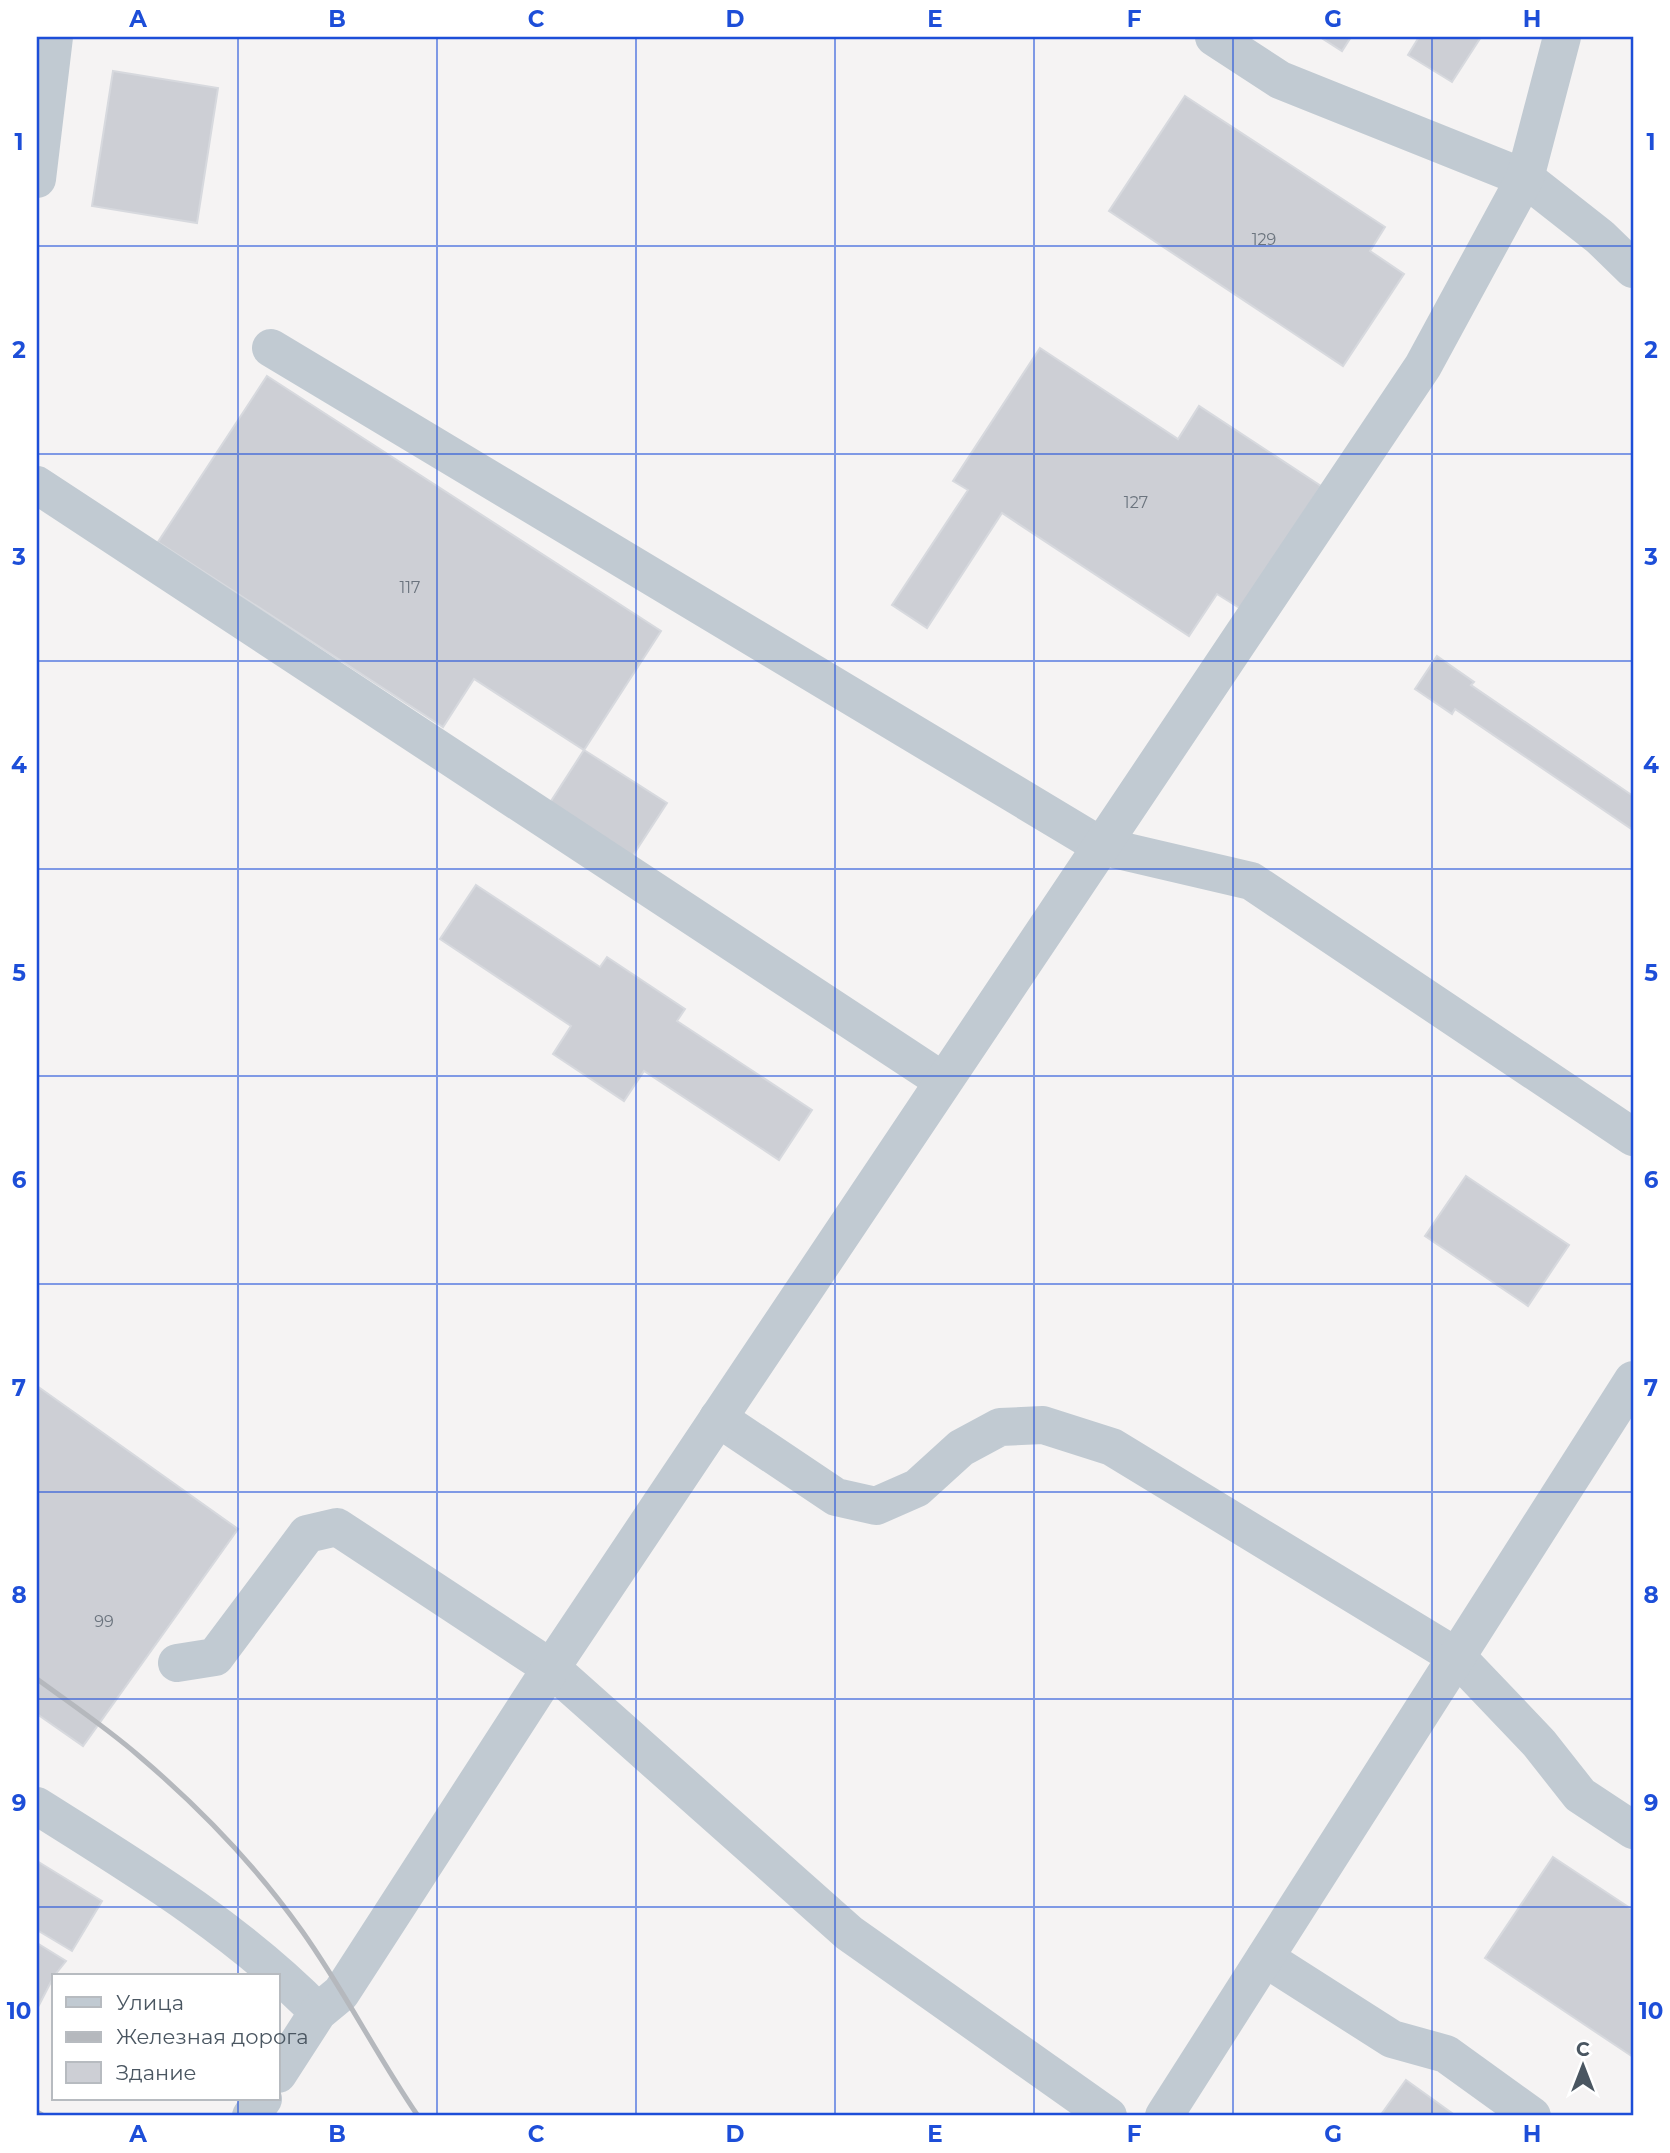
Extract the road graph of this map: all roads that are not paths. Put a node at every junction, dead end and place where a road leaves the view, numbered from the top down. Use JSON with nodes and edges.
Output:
{"nodes":[{"id":1,"x":54,"y":37,"type":"edge"},
{"id":2,"x":1214,"y":37,"type":"edge"},
{"id":3,"x":1562,"y":37,"type":"edge"},
{"id":4,"x":37,"y":168,"type":"edge"},
{"id":5,"x":1525,"y":178,"type":"junction"},
{"id":6,"x":1633,"y":269,"type":"edge"},
{"id":7,"x":271,"y":348,"type":"dead end"},
{"id":8,"x":37,"y":485,"type":"edge"},
{"id":9,"x":1101,"y":846,"type":"junction"},
{"id":10,"x":943,"y":1081,"type":"junction"},
{"id":11,"x":1633,"y":1137,"type":"edge"},
{"id":12,"x":1633,"y":1380,"type":"edge"},
{"id":13,"x":718,"y":1418,"type":"junction"},
{"id":14,"x":1457,"y":1657,"type":"junction"},
{"id":15,"x":177,"y":1663,"type":"dead end"},
{"id":16,"x":551,"y":1668,"type":"junction"},
{"id":17,"x":37,"y":1805,"type":"edge"},
{"id":18,"x":1633,"y":1830,"type":"edge"},
{"id":19,"x":1265,"y":1958,"type":"junction"},
{"id":20,"x":279,"y":1974,"type":"edge"},
{"id":21,"x":280,"y":1975,"type":"edge"},
{"id":22,"x":318,"y":2012,"type":"junction"},
{"id":23,"x":280,"y":2071,"type":"edge"},
{"id":24,"x":261,"y":2100,"type":"edge"},
{"id":25,"x":251,"y":2116,"type":"edge"},
{"id":26,"x":1108,"y":2116,"type":"edge"},
{"id":27,"x":1164,"y":2116,"type":"edge"},
{"id":28,"x":1532,"y":2116,"type":"edge"}],
"edges":[{"from":1,"to":4,"type":"lane"},
{"from":2,"to":5,"type":"lane"},
{"from":3,"to":5,"type":"lane"},
{"from":5,"to":6,"type":"lane"},
{"from":5,"to":9,"type":"lane"},
{"from":7,"to":9,"type":"lane"},
{"from":8,"to":10,"type":"lane"},
{"from":9,"to":10,"type":"lane"},
{"from":9,"to":11,"type":"lane"},
{"from":10,"to":13,"type":"lane"},
{"from":12,"to":14,"type":"lane"},
{"from":13,"to":14,"type":"lane"},
{"from":13,"to":16,"type":"lane"},
{"from":14,"to":18,"type":"lane"},
{"from":14,"to":19,"type":"lane"},
{"from":15,"to":16,"type":"lane"},
{"from":16,"to":22,"type":"lane"},
{"from":16,"to":26,"type":"lane"},
{"from":17,"to":20,"type":"lane"},
{"from":19,"to":27,"type":"lane"},
{"from":19,"to":28,"type":"lane"},
{"from":21,"to":22,"type":"lane"},
{"from":22,"to":23,"type":"lane"},
{"from":24,"to":25,"type":"lane"}]}
